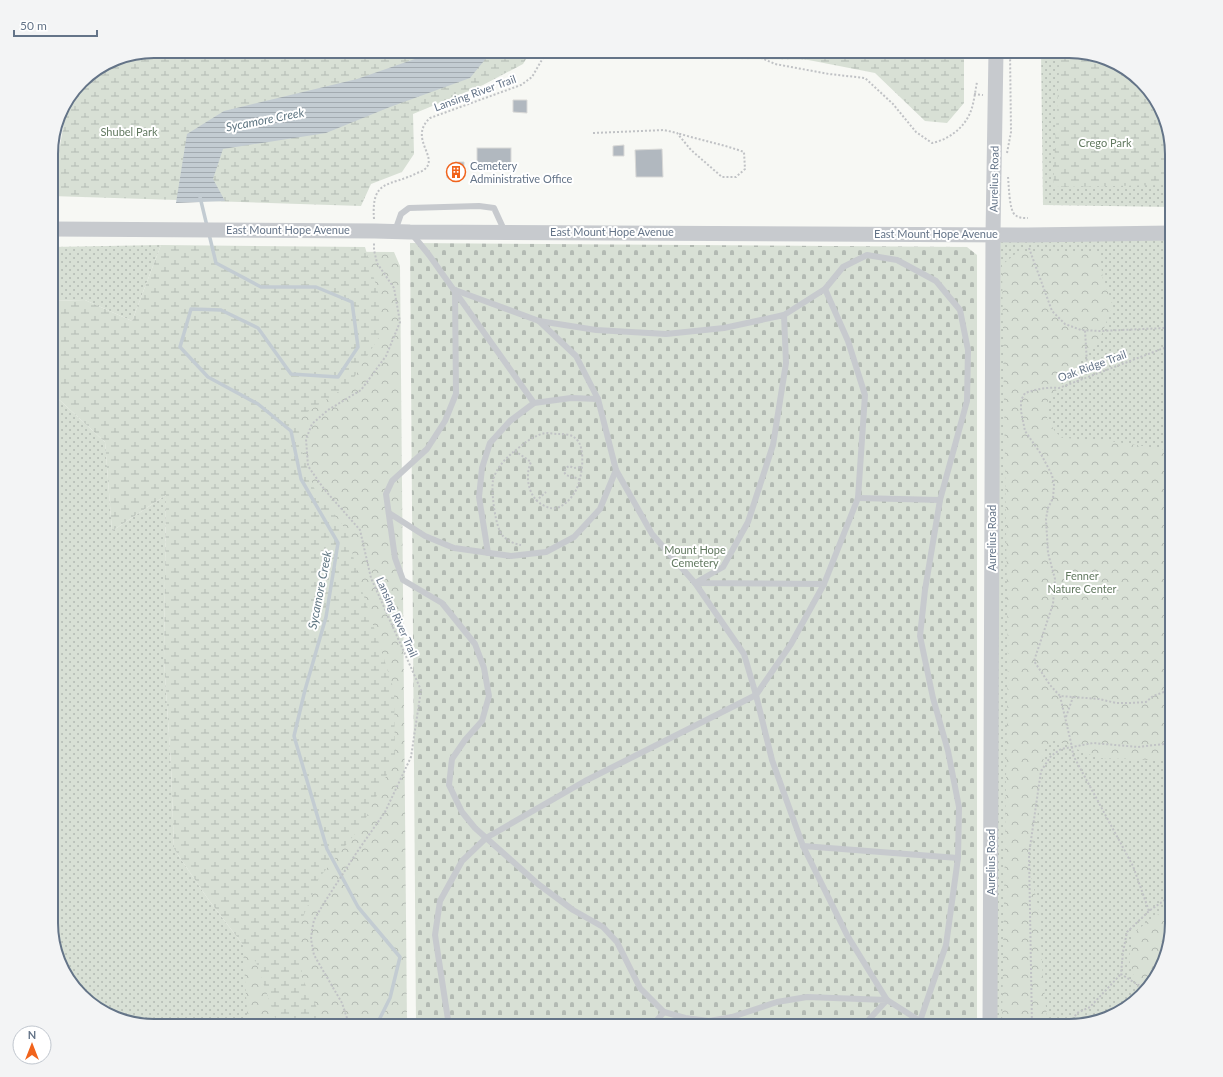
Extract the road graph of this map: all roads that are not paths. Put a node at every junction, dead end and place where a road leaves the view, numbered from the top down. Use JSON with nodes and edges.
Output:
{"nodes":[{"id":1,"x":996,"y":58,"type":"edge"},
{"id":2,"x":58,"y":229,"type":"edge"},
{"id":3,"x":395,"y":231,"type":"junction"},
{"id":4,"x":410,"y":232,"type":"junction"},
{"id":5,"x":505,"y":232,"type":"junction"},
{"id":6,"x":1165,"y":233,"type":"edge"},
{"id":7,"x":993,"y":234,"type":"junction"},
{"id":8,"x":824,"y":289,"type":"junction"},
{"id":9,"x":455,"y":290,"type":"junction"},
{"id":10,"x":784,"y":315,"type":"junction"},
{"id":11,"x":539,"y":321,"type":"junction"},
{"id":12,"x":598,"y":399,"type":"junction"},
{"id":13,"x":534,"y":402,"type":"junction"},
{"id":14,"x":616,"y":470,"type":"junction"},
{"id":15,"x":858,"y":498,"type":"junction"},
{"id":16,"x":940,"y":500,"type":"junction"},
{"id":17,"x":389,"y":513,"type":"junction"},
{"id":18,"x":488,"y":553,"type":"junction"},
{"id":19,"x":695,"y":583,"type":"junction"},
{"id":20,"x":824,"y":584,"type":"junction"},
{"id":21,"x":756,"y":695,"type":"junction"},
{"id":22,"x":486,"y":838,"type":"junction"},
{"id":23,"x":803,"y":846,"type":"junction"},
{"id":24,"x":958,"y":858,"type":"junction"},
{"id":25,"x":887,"y":1000,"type":"junction"},
{"id":26,"x":664,"y":1012,"type":"junction"},
{"id":27,"x":732,"y":1017,"type":"joint"},
{"id":28,"x":448,"y":1019,"type":"edge"},
{"id":29,"x":658,"y":1019,"type":"edge"},
{"id":30,"x":693,"y":1019,"type":"edge"},
{"id":31,"x":720,"y":1019,"type":"edge"},
{"id":32,"x":869,"y":1019,"type":"edge"},
{"id":33,"x":916,"y":1019,"type":"edge"},
{"id":34,"x":923,"y":1019,"type":"edge"},
{"id":35,"x":990,"y":1019,"type":"edge"}],
"edges":[{"from":1,"to":7,"type":"street","name":"Aurelius Road"},
{"from":2,"to":3,"type":"street","name":"East Mount Hope Avenue"},
{"from":3,"to":4,"type":"street","name":"East Mount Hope Avenue"},
{"from":3,"to":5,"type":"lane"},
{"from":4,"to":5,"type":"street","name":"East Mount Hope Avenue"},
{"from":4,"to":9,"type":"lane"},
{"from":5,"to":7,"type":"street","name":"East Mount Hope Avenue"},
{"from":6,"to":7,"type":"street","name":"East Mount Hope Avenue"},
{"from":7,"to":35,"type":"street","name":"Aurelius Road"},
{"from":8,"to":10,"type":"lane"},
{"from":8,"to":15,"type":"lane"},
{"from":8,"to":16,"type":"lane"},
{"from":9,"to":11,"type":"lane"},
{"from":9,"to":13,"type":"lane"},
{"from":9,"to":17,"type":"lane"},
{"from":10,"to":11,"type":"lane"},
{"from":10,"to":19,"type":"lane"},
{"from":11,"to":12,"type":"lane"},
{"from":12,"to":13,"type":"lane"},
{"from":12,"to":14,"type":"lane"},
{"from":13,"to":18,"type":"lane"},
{"from":14,"to":18,"type":"lane"},
{"from":14,"to":19,"type":"lane"},
{"from":15,"to":16,"type":"lane"},
{"from":15,"to":20,"type":"lane"},
{"from":16,"to":24,"type":"lane"},
{"from":17,"to":18,"type":"lane"},
{"from":17,"to":22,"type":"lane"},
{"from":19,"to":20,"type":"lane"},
{"from":19,"to":21,"type":"lane"},
{"from":20,"to":21,"type":"lane"},
{"from":21,"to":22,"type":"lane"},
{"from":21,"to":23,"type":"lane"},
{"from":22,"to":26,"type":"lane"},
{"from":22,"to":28,"type":"lane"},
{"from":23,"to":24,"type":"lane"},
{"from":23,"to":25,"type":"lane"},
{"from":24,"to":34,"type":"lane"},
{"from":25,"to":27,"type":"lane"},
{"from":25,"to":32,"type":"lane"},
{"from":25,"to":33,"type":"lane"},
{"from":26,"to":29,"type":"lane"},
{"from":26,"to":30,"type":"lane"},
{"from":27,"to":31,"type":"lane"}]}
